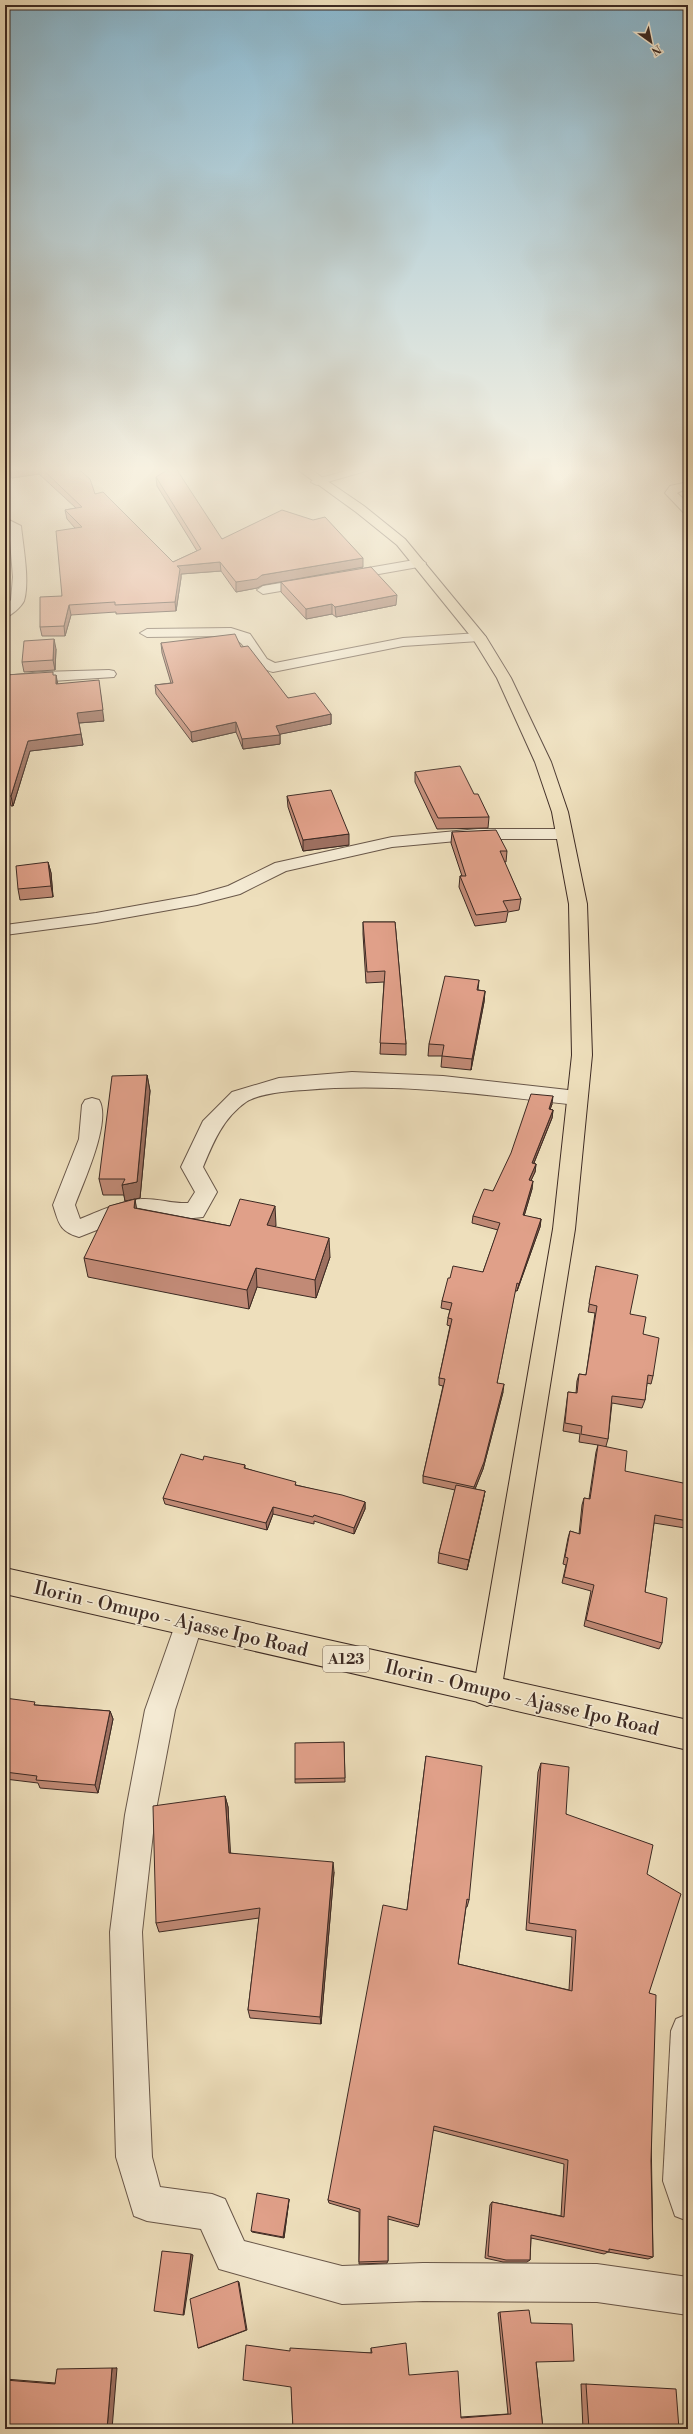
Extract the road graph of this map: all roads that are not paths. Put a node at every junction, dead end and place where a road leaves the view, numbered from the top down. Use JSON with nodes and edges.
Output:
{"nodes":[{"id":1,"x":19,"y":581,"type":"edge"},
{"id":2,"x":317,"y":581,"type":"edge"},
{"id":3,"x":434,"y":581,"type":"edge"},
{"id":4,"x":263,"y":590,"type":"dead end"},
{"id":5,"x":5,"y":613,"type":"edge"},
{"id":6,"x":147,"y":633,"type":"dead end"},
{"id":7,"x":479,"y":637,"type":"junction"},
{"id":8,"x":109,"y":674,"type":"dead end"},
{"id":9,"x":5,"y":680,"type":"edge"},
{"id":10,"x":563,"y":834,"type":"junction"},
{"id":11,"x":5,"y":930,"type":"edge"},
{"id":12,"x":577,"y":1098,"type":"junction"},
{"id":13,"x":92,"y":1105,"type":"dead end"},
{"id":14,"x":5,"y":1581,"type":"edge"},
{"id":15,"x":189,"y":1624,"type":"junction"},
{"id":16,"x":487,"y":1692,"type":"junction"},
{"id":17,"x":688,"y":1735,"type":"edge"},
{"id":18,"x":688,"y":2031,"type":"edge"},
{"id":19,"x":688,"y":2203,"type":"edge"},
{"id":20,"x":688,"y":2296,"type":"edge"}],
"edges":[{"from":1,"to":5,"type":"street"},
{"from":2,"to":4,"type":"street"},
{"from":3,"to":7,"type":"main road"},
{"from":6,"to":7,"type":"street"},
{"from":7,"to":10,"type":"main road"},
{"from":8,"to":9,"type":"street"},
{"from":10,"to":11,"type":"street"},
{"from":10,"to":12,"type":"main road"},
{"from":12,"to":13,"type":"street"},
{"from":12,"to":16,"type":"main road"},
{"from":14,"to":15,"type":"main road","name":"Ilorin - Omupo - Ajasse Ipo Road","number":"A123"},
{"from":15,"to":16,"type":"main road","name":"Ilorin - Omupo - Ajasse Ipo Road","number":"A123"},
{"from":15,"to":20,"type":"street"},
{"from":16,"to":17,"type":"main road","name":"Ilorin - Omupo - Ajasse Ipo Road","number":"A123"},
{"from":18,"to":19,"type":"street"}]}
